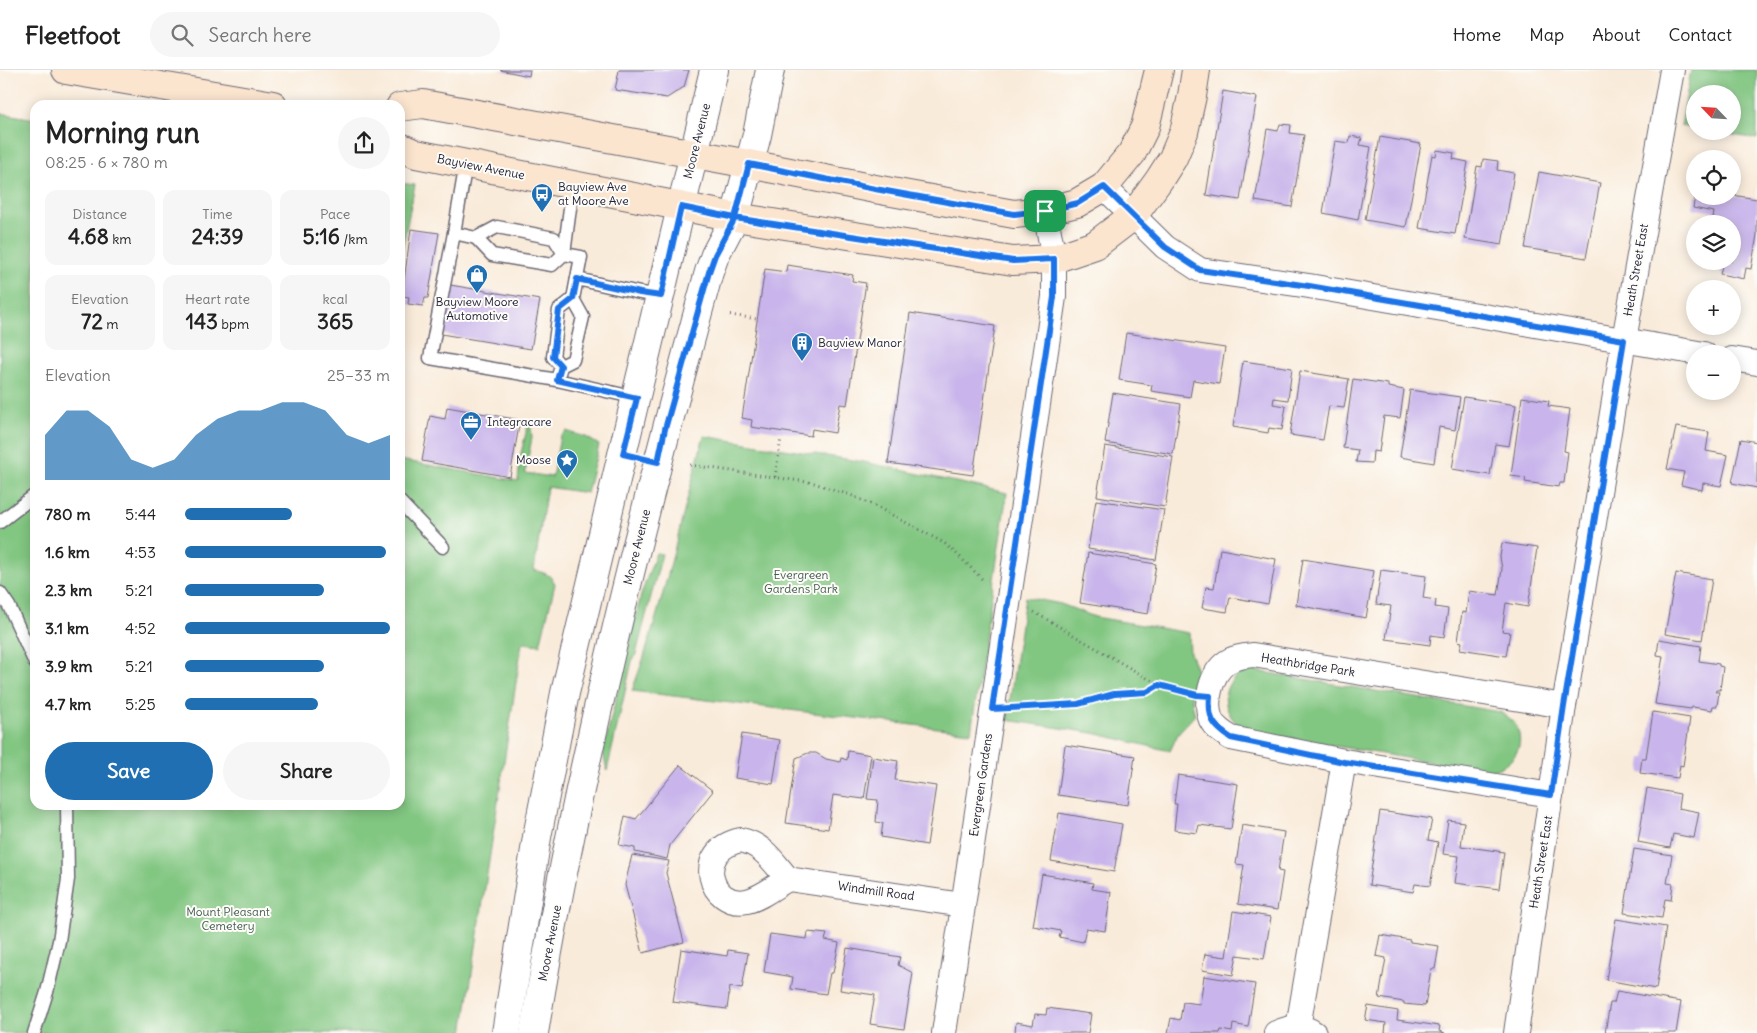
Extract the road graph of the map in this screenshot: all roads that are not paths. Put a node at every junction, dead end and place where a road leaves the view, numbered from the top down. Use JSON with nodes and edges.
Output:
{"nodes":[{"id":1,"x":66,"y":70,"type":"edge"},
{"id":2,"x":714,"y":70,"type":"edge"},
{"id":3,"x":770,"y":70,"type":"edge"},
{"id":4,"x":1159,"y":70,"type":"edge"},
{"id":5,"x":1196,"y":70,"type":"edge"},
{"id":6,"x":1672,"y":70,"type":"edge"},
{"id":7,"x":243,"y":100,"type":"edge"},
{"id":8,"x":405,"y":106,"type":"edge"},
{"id":9,"x":405,"y":148,"type":"edge"},
{"id":10,"x":693,"y":155,"type":"junction"},
{"id":11,"x":466,"y":163,"type":"junction"},
{"id":12,"x":749,"y":164,"type":"junction"},
{"id":13,"x":574,"y":185,"type":"junction"},
{"id":14,"x":1104,"y":187,"type":"junction"},
{"id":15,"x":681,"y":207,"type":"junction"},
{"id":16,"x":1045,"y":211,"type":"junction"},
{"id":17,"x":1133,"y":216,"type":"junction"},
{"id":18,"x":735,"y":218,"type":"junction"},
{"id":19,"x":454,"y":233,"type":"junction"},
{"id":20,"x":476,"y":238,"type":"junction"},
{"id":21,"x":564,"y":254,"type":"junction"},
{"id":22,"x":1054,"y":259,"type":"junction"},
{"id":23,"x":577,"y":279,"type":"junction"},
{"id":24,"x":661,"y":296,"type":"junction"},
{"id":25,"x":573,"y":299,"type":"junction"},
{"id":26,"x":1624,"y":340,"type":"junction"},
{"id":27,"x":1686,"y":351,"type":"edge"},
{"id":28,"x":1741,"y":360,"type":"edge"},
{"id":29,"x":1757,"y":363,"type":"edge"},
{"id":30,"x":561,"y":366,"type":"junction"},
{"id":31,"x":557,"y":380,"type":"junction"},
{"id":32,"x":637,"y":398,"type":"junction"},
{"id":33,"x":623,"y":454,"type":"junction"},
{"id":34,"x":658,"y":462,"type":"junction"},
{"id":35,"x":30,"y":499,"type":"edge"},
{"id":36,"x":405,"y":507,"type":"edge"},
{"id":37,"x":0,"y":522,"type":"edge"},
{"id":38,"x":443,"y":547,"type":"dead end"},
{"id":39,"x":0,"y":593,"type":"edge"},
{"id":40,"x":30,"y":652,"type":"edge"},
{"id":41,"x":1564,"y":706,"type":"junction"},
{"id":42,"x":1344,"y":762,"type":"junction"},
{"id":43,"x":1551,"y":795,"type":"junction"},
{"id":44,"x":67,"y":810,"type":"edge"},
{"id":45,"x":788,"y":879,"type":"dead end"},
{"id":46,"x":964,"y":904,"type":"junction"},
{"id":47,"x":1296,"y":1031,"type":"edge"},
{"id":48,"x":34,"y":1033,"type":"edge"},
{"id":49,"x":506,"y":1033,"type":"edge"},
{"id":50,"x":534,"y":1033,"type":"edge"},
{"id":51,"x":944,"y":1033,"type":"edge"},
{"id":52,"x":1516,"y":1033,"type":"edge"}],
"edges":[{"from":1,"to":7,"type":"main road"},
{"from":2,"to":10,"type":"street","name":"Moore Avenue"},
{"from":3,"to":12,"type":"street","name":"Moore Avenue"},
{"from":4,"to":14,"type":"main road"},
{"from":5,"to":17,"type":"main road","name":"Bayview Avenue"},
{"from":6,"to":26,"type":"street","name":"Heath Street East"},
{"from":8,"to":10,"type":"main road"},
{"from":9,"to":11,"type":"main road","name":"Bayview Avenue"},
{"from":10,"to":12,"type":"main road"},
{"from":10,"to":15,"type":"street","name":"Moore Avenue"},
{"from":11,"to":13,"type":"main road","name":"Bayview Avenue"},
{"from":11,"to":19,"type":"lane"},
{"from":12,"to":16,"type":"main road"},
{"from":12,"to":18,"type":"street","name":"Moore Avenue"},
{"from":13,"to":15,"type":"main road","name":"Bayview Avenue"},
{"from":13,"to":21,"type":"lane"},
{"from":14,"to":16,"type":"main road"},
{"from":14,"to":17,"type":"street"},
{"from":15,"to":18,"type":"main road","name":"Bayview Avenue"},
{"from":15,"to":24,"type":"street","name":"Moore Avenue"},
{"from":16,"to":22,"type":"street","name":"Evergreen Gardens"},
{"from":17,"to":22,"type":"main road","name":"Bayview Avenue"},
{"from":17,"to":26,"type":"street"},
{"from":18,"to":22,"type":"main road","name":"Bayview Avenue"},
{"from":18,"to":34,"type":"street","name":"Moore Avenue"},
{"from":19,"to":20,"type":"lane"},
{"from":19,"to":31,"type":"lane"},
{"from":20,"to":21,"type":"lane"},
{"from":20,"to":21,"type":"lane"},
{"from":21,"to":23,"type":"lane"},
{"from":22,"to":46,"type":"street","name":"Evergreen Gardens"},
{"from":23,"to":24,"type":"lane"},
{"from":23,"to":25,"type":"lane"},
{"from":24,"to":32,"type":"street","name":"Moore Avenue"},
{"from":25,"to":30,"type":"lane"},
{"from":25,"to":30,"type":"lane"},
{"from":26,"to":27,"type":"street"},
{"from":26,"to":41,"type":"street","name":"Heath Street East"},
{"from":28,"to":29,"type":"street"},
{"from":30,"to":31,"type":"lane"},
{"from":31,"to":32,"type":"lane"},
{"from":32,"to":33,"type":"street","name":"Moore Avenue"},
{"from":33,"to":34,"type":"street"},
{"from":33,"to":49,"type":"street","name":"Moore Avenue"},
{"from":34,"to":50,"type":"street","name":"Moore Avenue"},
{"from":35,"to":37,"type":"lane"},
{"from":36,"to":38,"type":"lane"},
{"from":39,"to":40,"type":"lane"},
{"from":41,"to":42,"type":"street","name":"Heathbridge Park"},
{"from":41,"to":43,"type":"street","name":"Heath Street East"},
{"from":42,"to":43,"type":"street","name":"Heathbridge Park"},
{"from":42,"to":47,"type":"street"},
{"from":43,"to":52,"type":"street","name":"Heath Street East"},
{"from":44,"to":48,"type":"lane"},
{"from":45,"to":46,"type":"street","name":"Windmill Road"},
{"from":46,"to":51,"type":"street","name":"Evergreen Gardens"}]}
